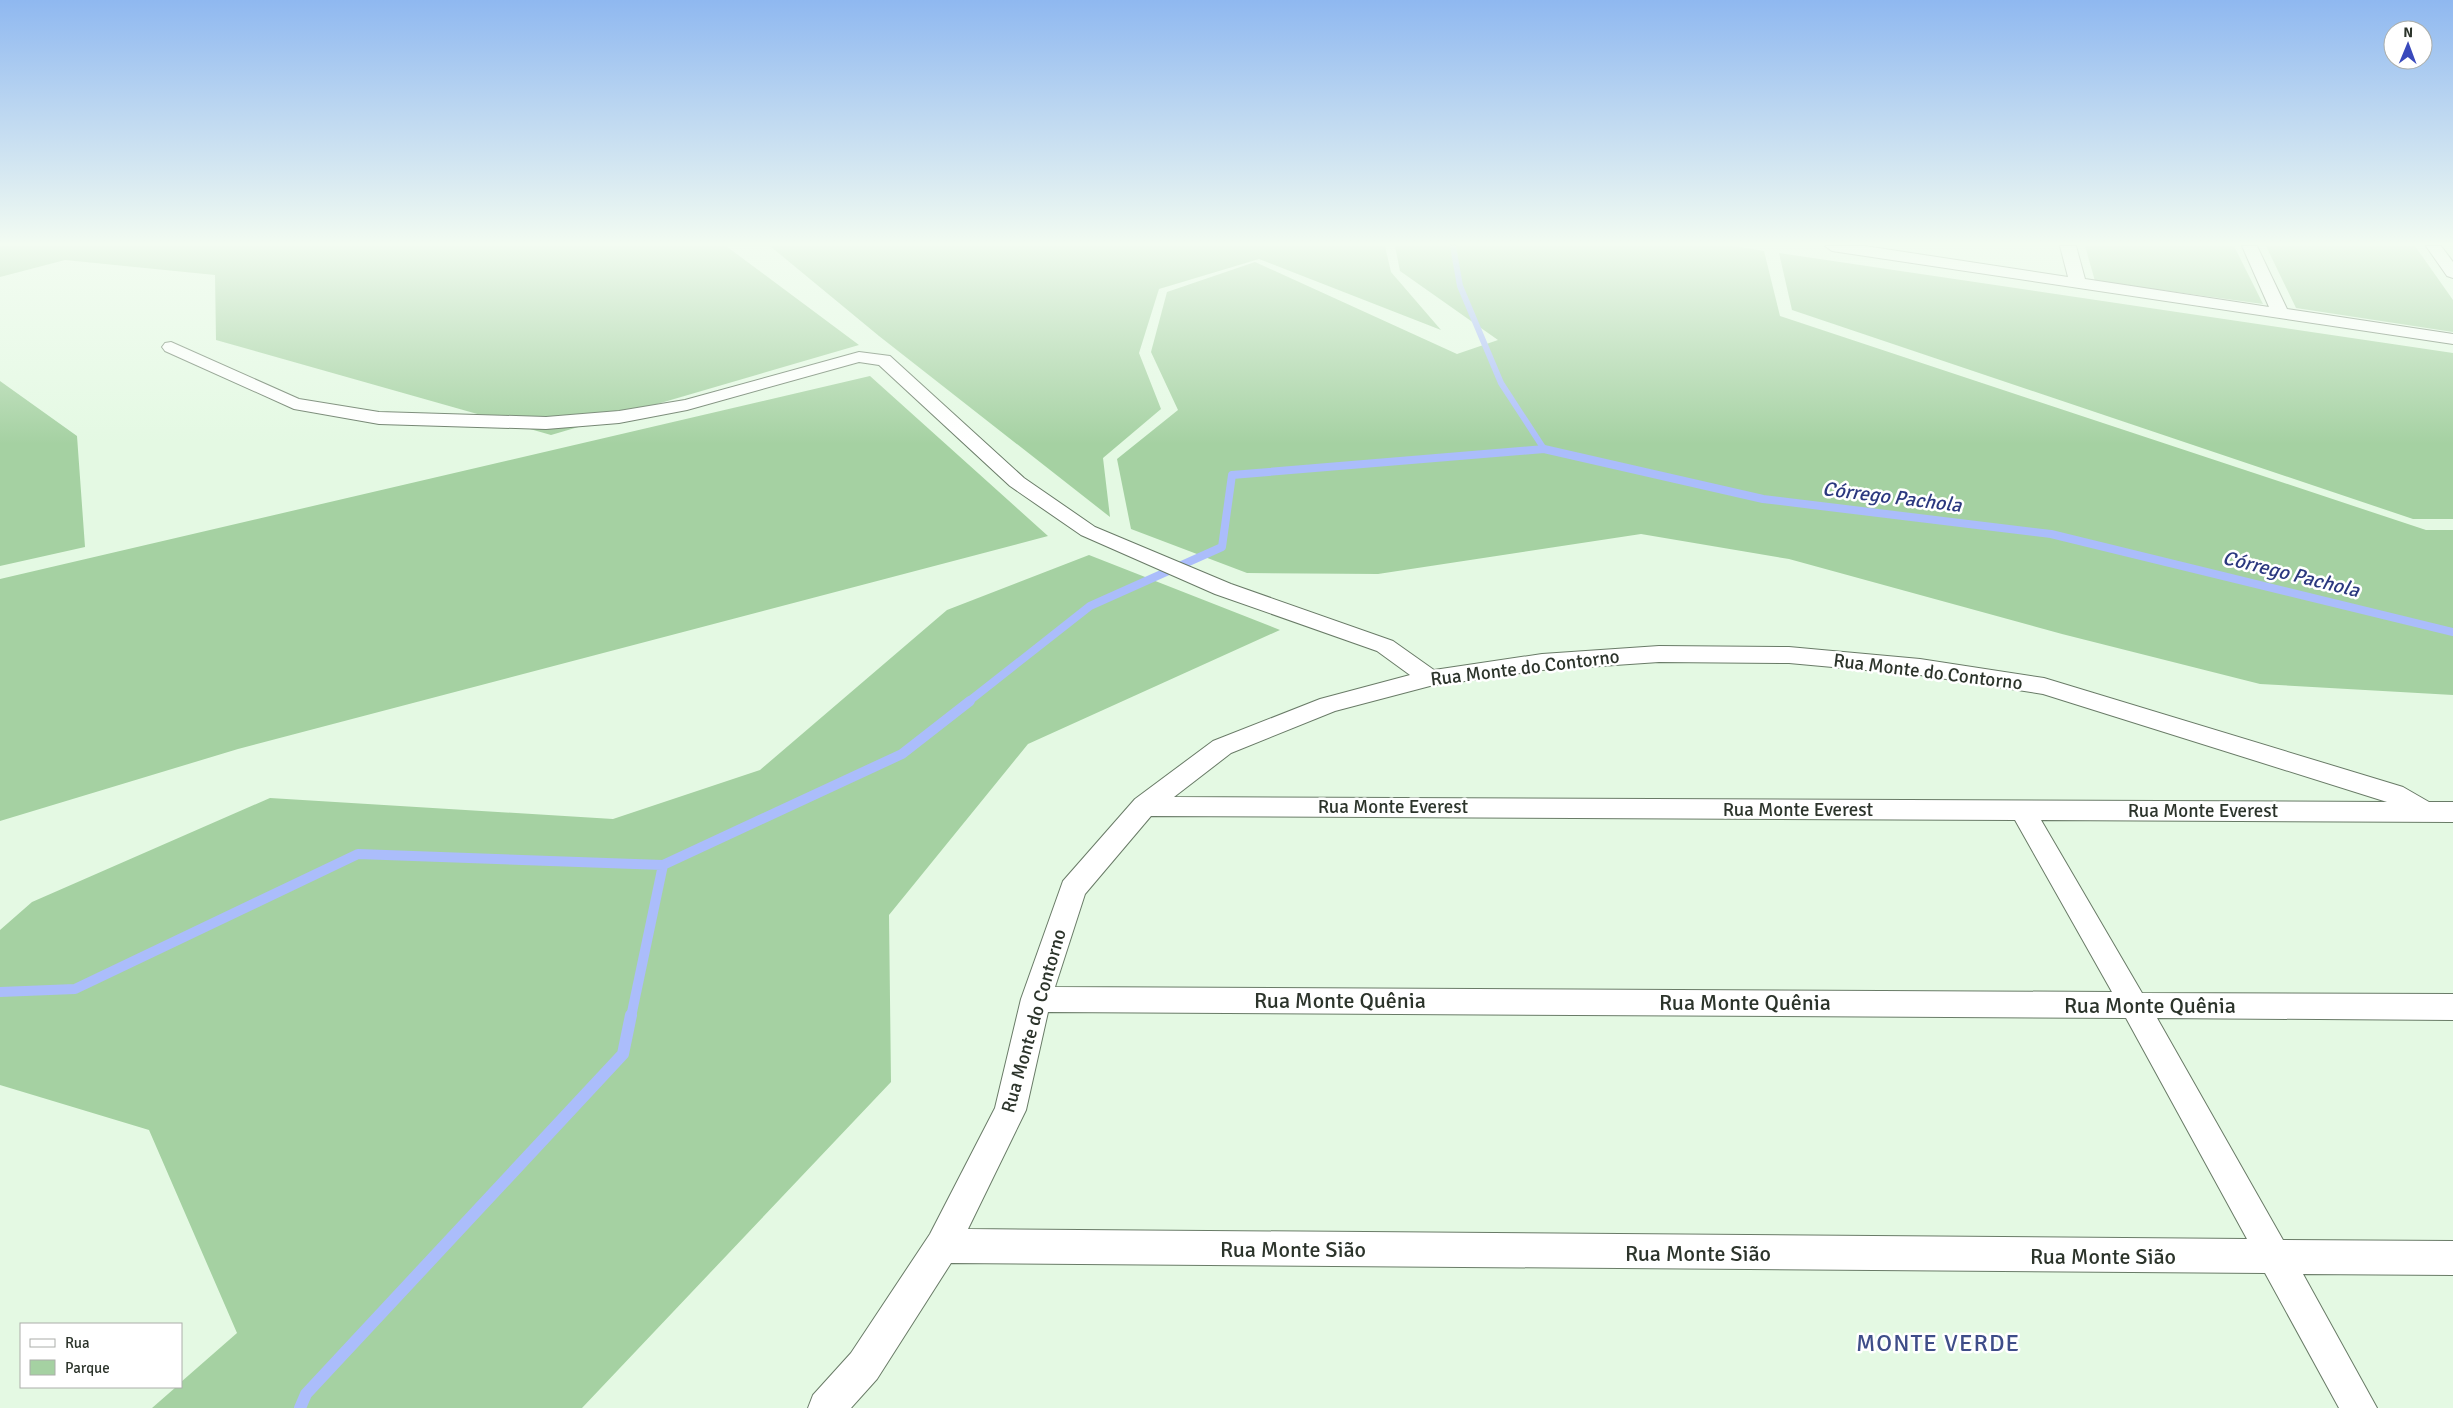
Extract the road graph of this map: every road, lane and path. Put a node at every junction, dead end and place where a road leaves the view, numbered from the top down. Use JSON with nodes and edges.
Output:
{"nodes":[{"id":1,"x":2265,"y":312,"type":"edge"},
{"id":2,"x":2281,"y":314,"type":"joint"},
{"id":3,"x":2453,"y":339,"type":"edge"},
{"id":4,"x":171,"y":347,"type":"dead end"},
{"id":5,"x":1430,"y":678,"type":"junction"},
{"id":6,"x":1144,"y":806,"type":"junction"},
{"id":7,"x":2023,"y":811,"type":"junction"},
{"id":8,"x":2426,"y":812,"type":"junction"},
{"id":9,"x":2453,"y":812,"type":"edge"},
{"id":10,"x":1036,"y":999,"type":"junction"},
{"id":11,"x":2134,"y":1004,"type":"junction"},
{"id":12,"x":2453,"y":1006,"type":"edge"},
{"id":13,"x":942,"y":1246,"type":"junction"},
{"id":14,"x":2274,"y":1257,"type":"junction"},
{"id":15,"x":2453,"y":1258,"type":"edge"},
{"id":16,"x":826,"y":1408,"type":"edge"},
{"id":17,"x":2359,"y":1408,"type":"edge"}],
"edges":[{"from":1,"to":2,"type":"street"},
{"from":2,"to":3,"type":"street"},
{"from":4,"to":5,"type":"street"},
{"from":5,"to":6,"type":"street","name":"Rua Monte do Contorno"},
{"from":5,"to":8,"type":"street","name":"Rua Monte do Contorno"},
{"from":6,"to":7,"type":"street","name":"Rua Monte Everest"},
{"from":6,"to":10,"type":"street","name":"Rua Monte do Contorno"},
{"from":7,"to":8,"type":"street","name":"Rua Monte Everest"},
{"from":7,"to":11,"type":"street"},
{"from":8,"to":9,"type":"street","name":"Rua Monte Everest"},
{"from":10,"to":11,"type":"street","name":"Rua Monte Quênia"},
{"from":10,"to":13,"type":"street","name":"Rua Monte do Contorno"},
{"from":11,"to":12,"type":"street","name":"Rua Monte Quênia"},
{"from":11,"to":14,"type":"street"},
{"from":13,"to":14,"type":"street","name":"Rua Monte Sião"},
{"from":13,"to":16,"type":"street","name":"Rua Monte do Contorno"},
{"from":14,"to":15,"type":"street","name":"Rua Monte Sião"},
{"from":14,"to":17,"type":"street"}]}
